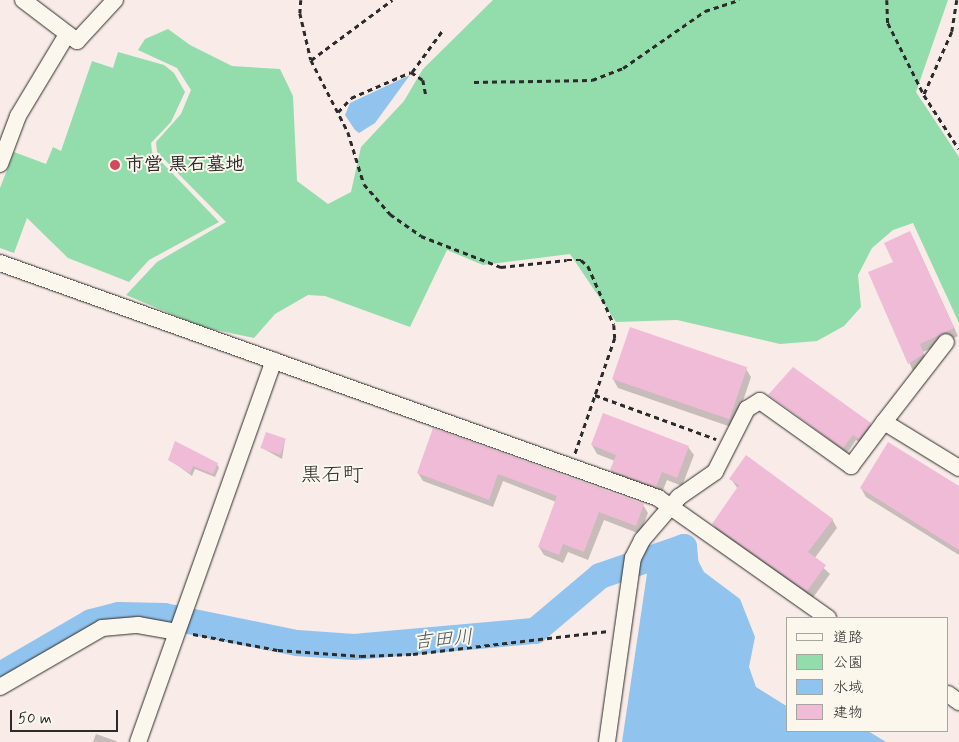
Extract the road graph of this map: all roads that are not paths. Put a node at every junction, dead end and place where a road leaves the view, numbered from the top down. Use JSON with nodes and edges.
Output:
{"nodes":[{"id":1,"x":22,"y":0,"type":"edge"},
{"id":2,"x":115,"y":0,"type":"edge"},
{"id":3,"x":66,"y":36,"type":"junction"},
{"id":4,"x":0,"y":164,"type":"edge"},
{"id":5,"x":0,"y":263,"type":"edge"},
{"id":6,"x":946,"y":342,"type":"dead end"},
{"id":7,"x":274,"y":361,"type":"junction"},
{"id":8,"x":884,"y":422,"type":"junction"},
{"id":9,"x":959,"y":468,"type":"edge"},
{"id":10,"x":671,"y":509,"type":"junction"},
{"id":11,"x":827,"y":617,"type":"edge"},
{"id":12,"x":176,"y":632,"type":"junction"},
{"id":13,"x":0,"y":686,"type":"edge"},
{"id":14,"x":138,"y":742,"type":"edge"},
{"id":15,"x":607,"y":742,"type":"edge"}],
"edges":[{"from":1,"to":3,"type":"street"},
{"from":2,"to":3,"type":"street"},
{"from":3,"to":4,"type":"street"},
{"from":5,"to":7,"type":"street"},
{"from":6,"to":8,"type":"street"},
{"from":7,"to":10,"type":"street"},
{"from":7,"to":12,"type":"street"},
{"from":8,"to":9,"type":"street"},
{"from":8,"to":10,"type":"street"},
{"from":10,"to":11,"type":"street"},
{"from":10,"to":15,"type":"street"},
{"from":12,"to":13,"type":"street"},
{"from":12,"to":14,"type":"street"}]}
